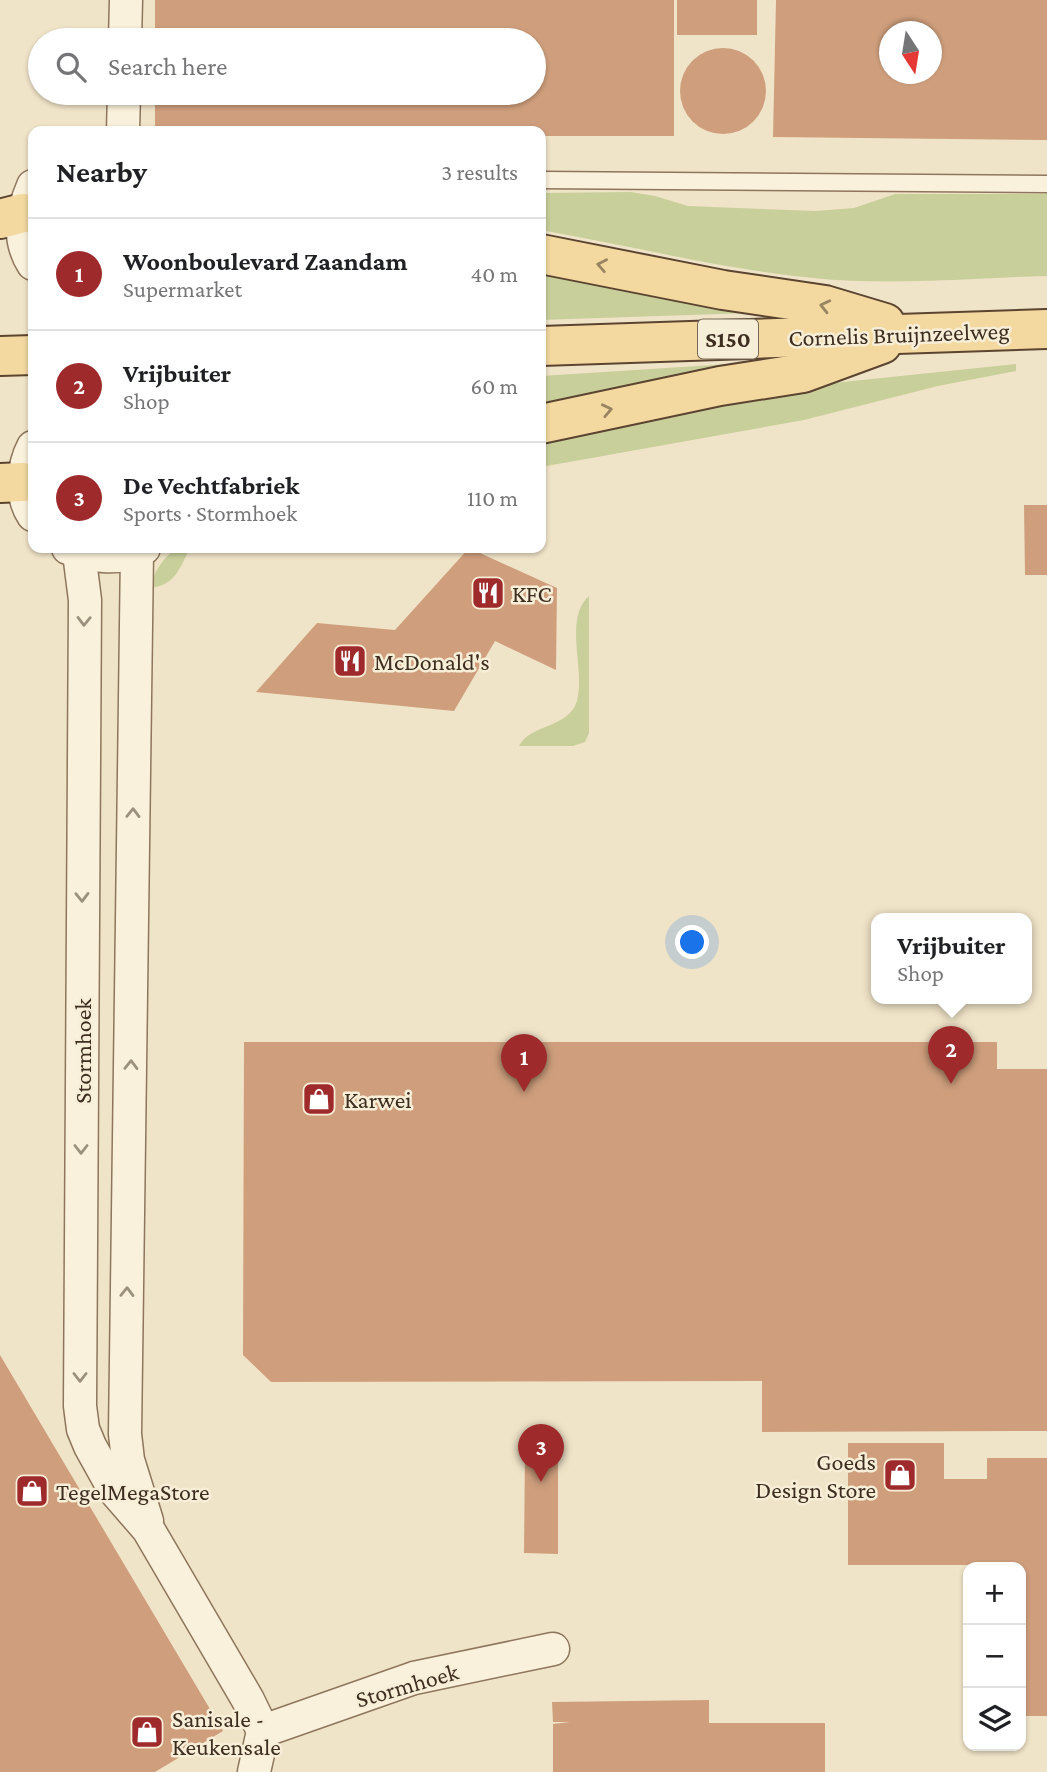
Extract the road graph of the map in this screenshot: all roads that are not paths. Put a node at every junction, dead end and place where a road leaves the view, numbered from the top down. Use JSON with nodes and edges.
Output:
{"nodes":[{"id":1,"x":126,"y":0,"type":"edge"},
{"id":2,"x":125,"y":28,"type":"edge"},
{"id":3,"x":124,"y":105,"type":"edge"},
{"id":4,"x":123,"y":126,"type":"edge"},
{"id":5,"x":546,"y":180,"type":"edge"},
{"id":6,"x":1047,"y":184,"type":"edge"},
{"id":7,"x":19,"y":206,"type":"edge"},
{"id":8,"x":546,"y":255,"type":"edge"},
{"id":9,"x":28,"y":256,"type":"edge"},
{"id":10,"x":1047,"y":329,"type":"edge"},
{"id":11,"x":914,"y":332,"type":"junction"},
{"id":12,"x":546,"y":346,"type":"edge"},
{"id":13,"x":28,"y":355,"type":"edge"},
{"id":14,"x":0,"y":356,"type":"edge"},
{"id":15,"x":546,"y":423,"type":"edge"},
{"id":16,"x":75,"y":553,"type":"edge"},
{"id":17,"x":90,"y":553,"type":"edge"},
{"id":18,"x":124,"y":553,"type":"edge"},
{"id":19,"x":141,"y":553,"type":"edge"},
{"id":20,"x":133,"y":853,"type":"junction"},
{"id":21,"x":82,"y":854,"type":"junction"},
{"id":22,"x":148,"y":1529,"type":"junction"},
{"id":23,"x":553,"y":1649,"type":"dead end"},
{"id":24,"x":263,"y":1731,"type":"junction"},
{"id":25,"x":254,"y":1772,"type":"edge"}],
"edges":[{"from":1,"to":2,"type":"street"},
{"from":3,"to":4,"type":"street"},
{"from":5,"to":6,"type":"lane"},
{"from":7,"to":9,"type":"street"},
{"from":11,"to":8,"type":"main road","one_way":true},
{"from":10,"to":11,"type":"main road","name":"Cornelis Bruijnzeelweg","number":"S150"},
{"from":11,"to":12,"type":"main road","name":"Cornelis Bruijnzeelweg","number":"S150"},
{"from":15,"to":11,"type":"main road","one_way":true},
{"from":13,"to":14,"type":"main road"},
{"from":16,"to":21,"type":"street","name":"Stormhoek","one_way":true},
{"from":17,"to":18,"type":"street"},
{"from":20,"to":19,"type":"street","name":"Stormhoek","one_way":true},
{"from":20,"to":21,"type":"street"},
{"from":22,"to":20,"type":"street","name":"Stormhoek","one_way":true},
{"from":21,"to":22,"type":"street","name":"Stormhoek","one_way":true},
{"from":22,"to":24,"type":"street","name":"Stormhoek"},
{"from":23,"to":24,"type":"street","name":"Stormhoek"},
{"from":24,"to":25,"type":"street"}]}
